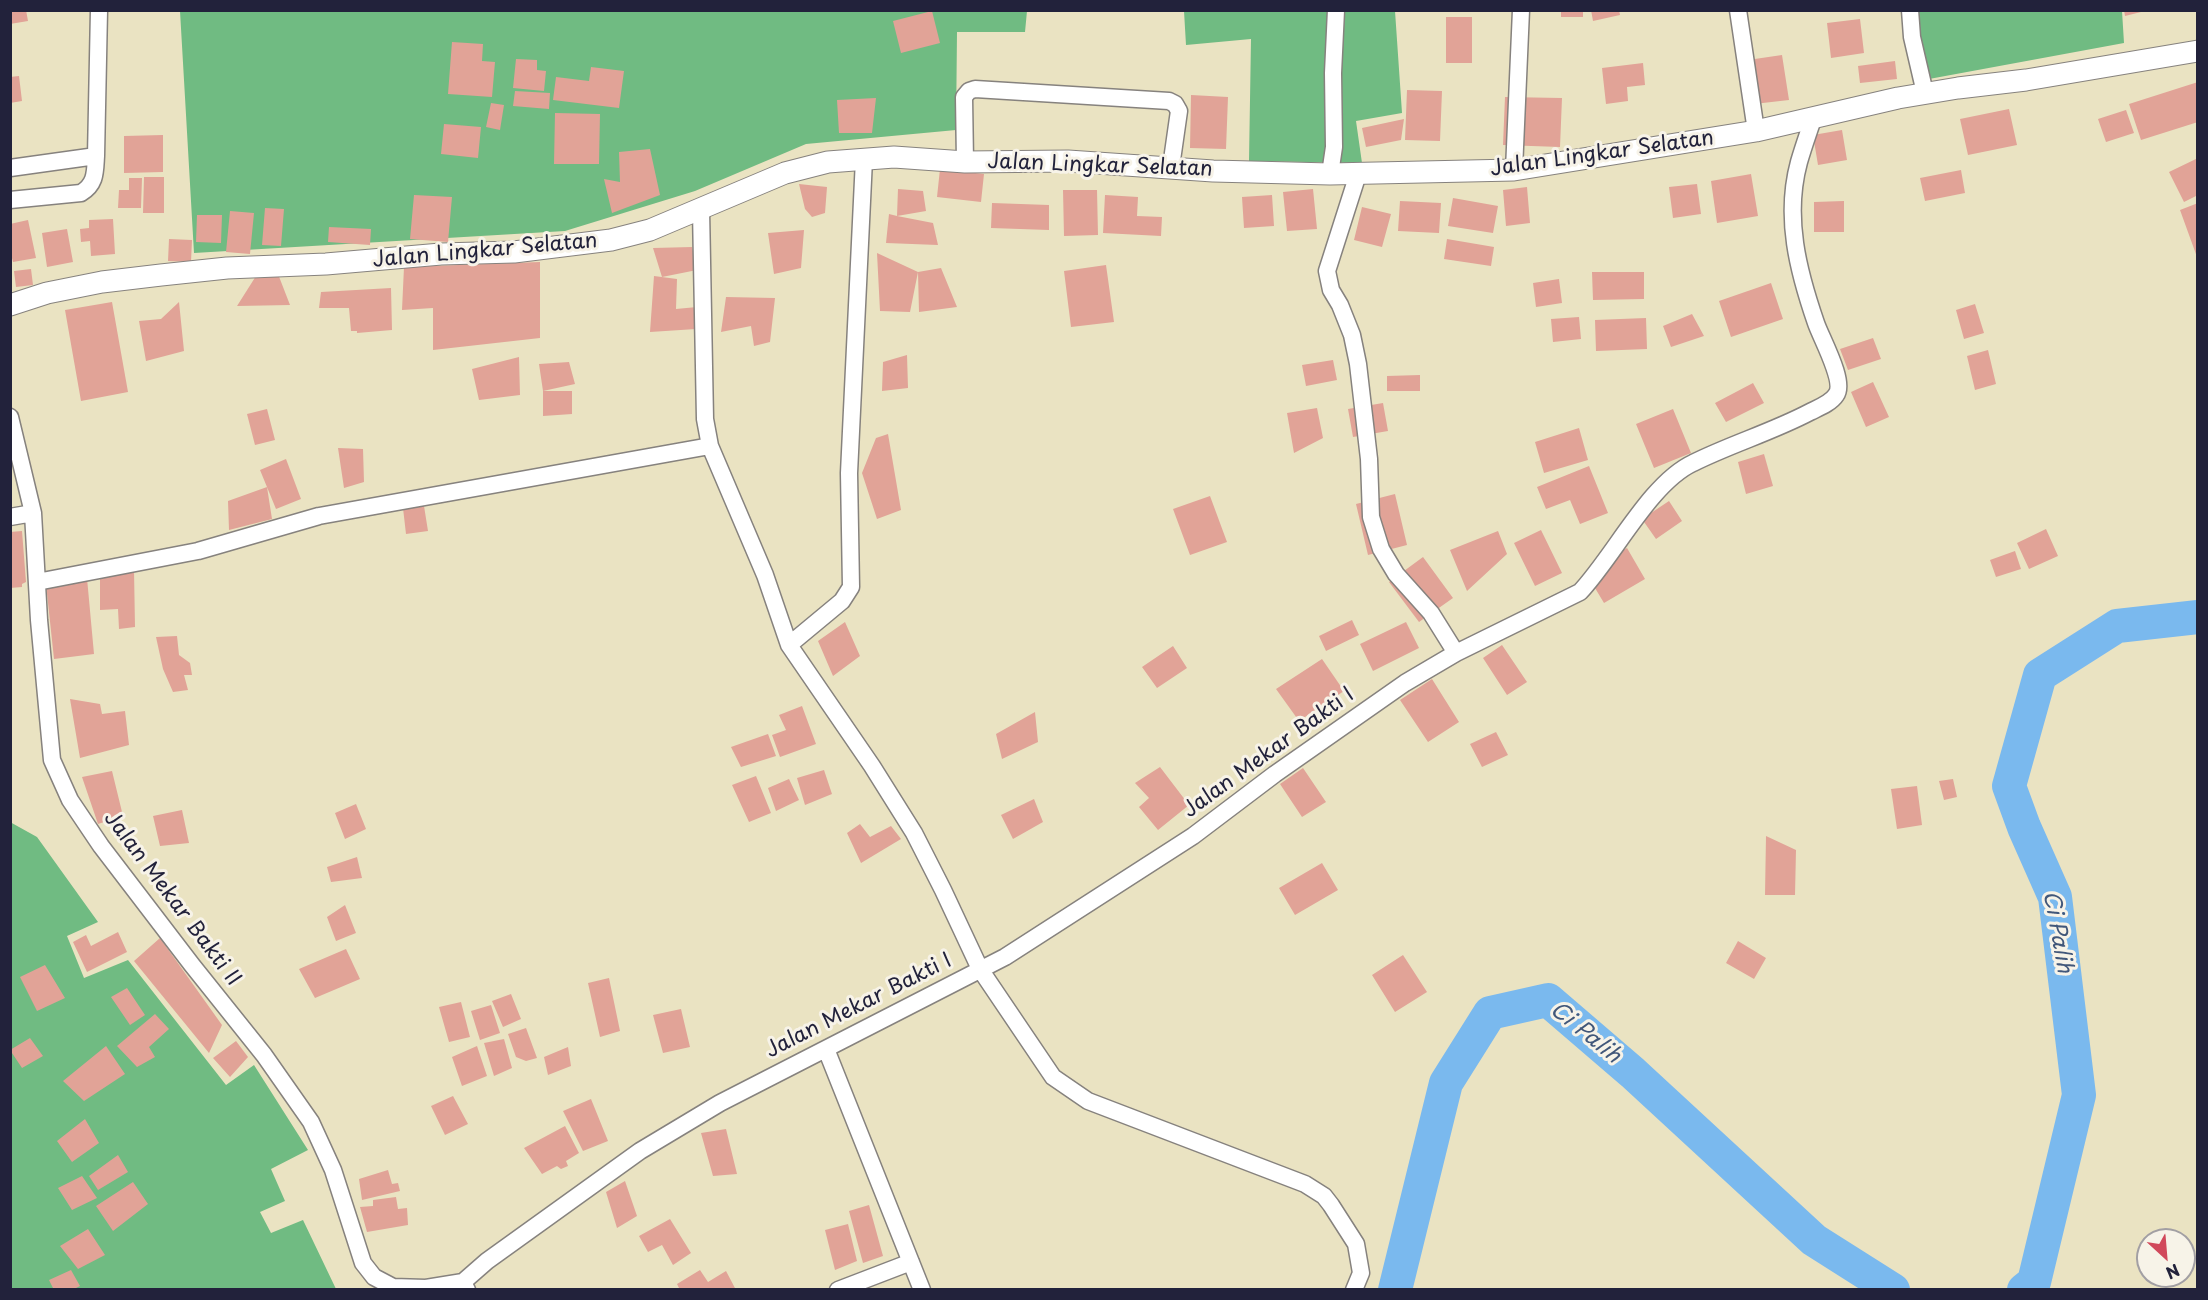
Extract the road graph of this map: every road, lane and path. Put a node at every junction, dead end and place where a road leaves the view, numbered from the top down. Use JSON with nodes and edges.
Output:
{"nodes":[{"id":1,"x":99,"y":10,"type":"edge"},
{"id":2,"x":1336,"y":10,"type":"edge"},
{"id":3,"x":1521,"y":10,"type":"edge"},
{"id":4,"x":1738,"y":10,"type":"edge"},
{"id":5,"x":1910,"y":10,"type":"edge"},
{"id":6,"x":2198,"y":51,"type":"edge"},
{"id":7,"x":1925,"y":93,"type":"junction"},
{"id":8,"x":1813,"y":119,"type":"junction"},
{"id":9,"x":1756,"y":131,"type":"junction"},
{"id":10,"x":96,"y":156,"type":"junction"},
{"id":11,"x":864,"y":159,"type":"junction"},
{"id":12,"x":965,"y":162,"type":"junction"},
{"id":13,"x":1171,"y":167,"type":"junction"},
{"id":14,"x":10,"y":168,"type":"edge"},
{"id":15,"x":1514,"y":170,"type":"junction"},
{"id":16,"x":1330,"y":174,"type":"junction"},
{"id":17,"x":1358,"y":174,"type":"junction"},
{"id":18,"x":10,"y":200,"type":"edge"},
{"id":19,"x":701,"y":210,"type":"junction"},
{"id":20,"x":10,"y":305,"type":"edge"},
{"id":21,"x":10,"y":417,"type":"edge"},
{"id":22,"x":710,"y":446,"type":"junction"},
{"id":23,"x":33,"y":513,"type":"junction"},
{"id":24,"x":10,"y":517,"type":"edge"},
{"id":25,"x":37,"y":582,"type":"junction"},
{"id":26,"x":789,"y":645,"type":"junction"},
{"id":27,"x":1456,"y":653,"type":"junction"},
{"id":28,"x":980,"y":969,"type":"junction"},
{"id":29,"x":826,"y":1049,"type":"junction"},
{"id":30,"x":911,"y":1262,"type":"junction"},
{"id":31,"x":465,"y":1286,"type":"edge"},
{"id":32,"x":838,"y":1290,"type":"edge"},
{"id":33,"x":922,"y":1290,"type":"edge"},
{"id":34,"x":1354,"y":1290,"type":"edge"}],
"edges":[{"from":1,"to":10,"type":"street"},
{"from":2,"to":16,"type":"street"},
{"from":3,"to":15,"type":"street"},
{"from":4,"to":9,"type":"street"},
{"from":5,"to":7,"type":"street"},
{"from":6,"to":7,"type":"street","name":"Jalan Lingkar Selatan"},
{"from":7,"to":8,"type":"street","name":"Jalan Lingkar Selatan"},
{"from":8,"to":9,"type":"street","name":"Jalan Lingkar Selatan"},
{"from":8,"to":27,"type":"street","name":"Jalan Mekar Bakti I"},
{"from":9,"to":15,"type":"street","name":"Jalan Lingkar Selatan"},
{"from":10,"to":14,"type":"street"},
{"from":10,"to":18,"type":"street"},
{"from":11,"to":12,"type":"street","name":"Jalan Lingkar Selatan"},
{"from":11,"to":19,"type":"street","name":"Jalan Lingkar Selatan"},
{"from":11,"to":26,"type":"street"},
{"from":12,"to":13,"type":"street","name":"Jalan Lingkar Selatan"},
{"from":12,"to":13,"type":"street"},
{"from":13,"to":16,"type":"street","name":"Jalan Lingkar Selatan"},
{"from":15,"to":17,"type":"street","name":"Jalan Lingkar Selatan"},
{"from":16,"to":17,"type":"street","name":"Jalan Lingkar Selatan"},
{"from":17,"to":27,"type":"street"},
{"from":19,"to":20,"type":"street","name":"Jalan Lingkar Selatan"},
{"from":19,"to":22,"type":"street"},
{"from":21,"to":23,"type":"street","name":"Jalan Mekar Bakti II"},
{"from":22,"to":25,"type":"street"},
{"from":22,"to":26,"type":"street"},
{"from":23,"to":24,"type":"street"},
{"from":23,"to":25,"type":"street","name":"Jalan Mekar Bakti II"},
{"from":25,"to":31,"type":"street","name":"Jalan Mekar Bakti II"},
{"from":26,"to":28,"type":"street"},
{"from":27,"to":28,"type":"street","name":"Jalan Mekar Bakti I"},
{"from":28,"to":29,"type":"street","name":"Jalan Mekar Bakti I"},
{"from":28,"to":34,"type":"street"},
{"from":29,"to":30,"type":"street"},
{"from":29,"to":31,"type":"street","name":"Jalan Mekar Bakti I"},
{"from":30,"to":32,"type":"street"},
{"from":30,"to":33,"type":"street"}]}
